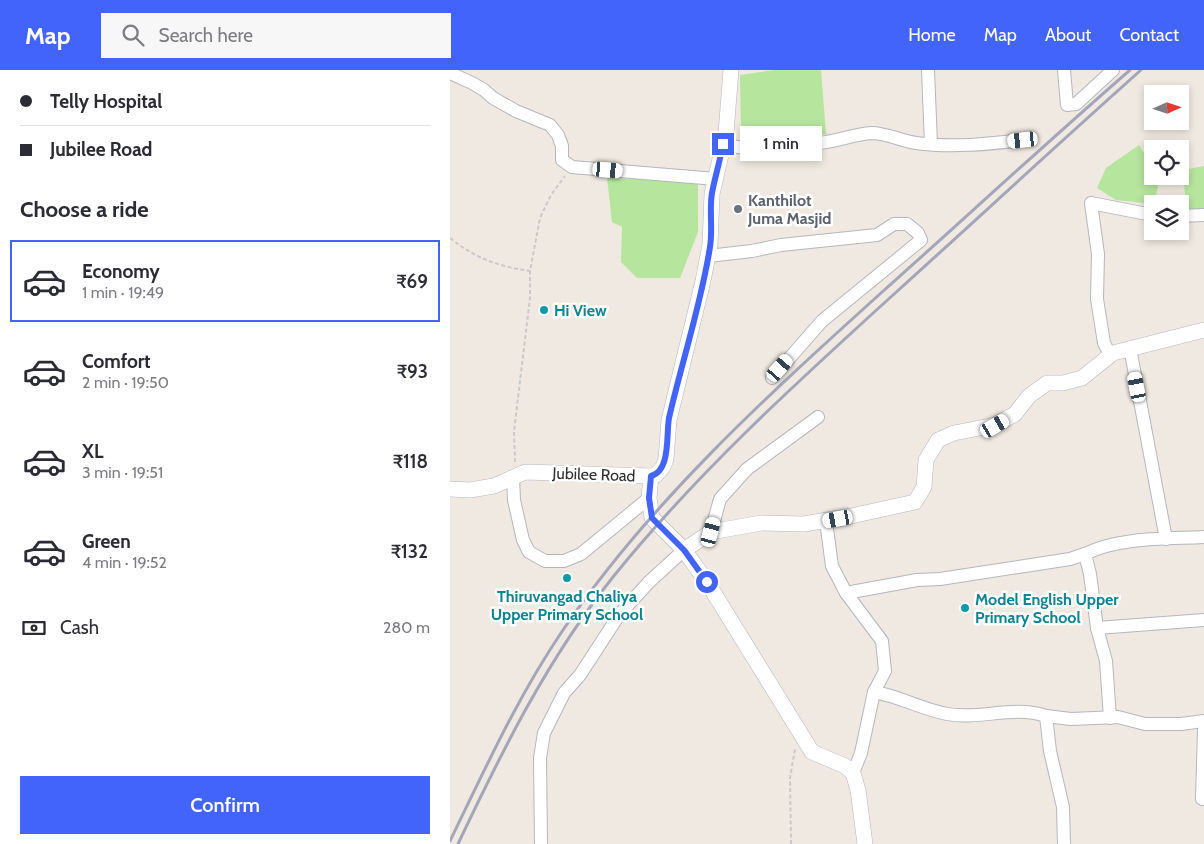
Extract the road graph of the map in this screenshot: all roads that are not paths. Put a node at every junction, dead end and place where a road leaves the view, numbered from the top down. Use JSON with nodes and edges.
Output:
{"nodes":[{"id":1,"x":731,"y":70,"type":"edge"},
{"id":2,"x":928,"y":70,"type":"edge"},
{"id":3,"x":1064,"y":70,"type":"edge"},
{"id":4,"x":1113,"y":70,"type":"edge"},
{"id":5,"x":450,"y":73,"type":"edge"},
{"id":6,"x":1023,"y":140,"type":"dead end"},
{"id":7,"x":723,"y":144,"type":"junction"},
{"id":8,"x":931,"y":144,"type":"junction"},
{"id":9,"x":716,"y":179,"type":"junction"},
{"id":10,"x":1144,"y":213,"type":"edge"},
{"id":11,"x":1204,"y":215,"type":"edge"},
{"id":12,"x":1189,"y":216,"type":"edge"},
{"id":13,"x":708,"y":256,"type":"junction"},
{"id":14,"x":1204,"y":330,"type":"edge"},
{"id":15,"x":1130,"y":348,"type":"junction"},
{"id":16,"x":1110,"y":355,"type":"junction"},
{"id":17,"x":772,"y":378,"type":"dead end"},
{"id":18,"x":818,"y":417,"type":"dead end"},
{"id":19,"x":651,"y":476,"type":"junction"},
{"id":20,"x":513,"y":477,"type":"junction"},
{"id":21,"x":450,"y":489,"type":"edge"},
{"id":22,"x":649,"y":498,"type":"junction"},
{"id":23,"x":826,"y":521,"type":"junction"},
{"id":24,"x":711,"y":532,"type":"junction"},
{"id":25,"x":1204,"y":537,"type":"edge"},
{"id":26,"x":1166,"y":539,"type":"junction"},
{"id":27,"x":684,"y":550,"type":"junction"},
{"id":28,"x":1085,"y":554,"type":"junction"},
{"id":29,"x":846,"y":593,"type":"junction"},
{"id":30,"x":1204,"y":620,"type":"edge"},
{"id":31,"x":1097,"y":628,"type":"junction"},
{"id":32,"x":874,"y":692,"type":"junction"},
{"id":33,"x":1046,"y":716,"type":"junction"},
{"id":34,"x":1110,"y":718,"type":"junction"},
{"id":35,"x":1204,"y":721,"type":"edge"},
{"id":36,"x":1204,"y":730,"type":"edge"},
{"id":37,"x":853,"y":773,"type":"junction"},
{"id":38,"x":1204,"y":799,"type":"edge"},
{"id":39,"x":541,"y":844,"type":"edge"},
{"id":40,"x":865,"y":844,"type":"edge"},
{"id":41,"x":1064,"y":844,"type":"edge"}],
"edges":[{"from":1,"to":7,"type":"street","name":"Jubilee Road"},
{"from":2,"to":8,"type":"street"},
{"from":3,"to":4,"type":"street"},
{"from":5,"to":9,"type":"street"},
{"from":6,"to":8,"type":"street"},
{"from":7,"to":8,"type":"street"},
{"from":7,"to":9,"type":"street","name":"Jubilee Road"},
{"from":9,"to":13,"type":"street","name":"Jubilee Road"},
{"from":10,"to":16,"type":"street"},
{"from":11,"to":12,"type":"street"},
{"from":13,"to":17,"type":"street"},
{"from":13,"to":19,"type":"street","name":"Jubilee Road"},
{"from":14,"to":15,"type":"street"},
{"from":15,"to":16,"type":"street"},
{"from":15,"to":26,"type":"street"},
{"from":16,"to":23,"type":"street"},
{"from":18,"to":24,"type":"street"},
{"from":19,"to":20,"type":"street","name":"Jubilee Road"},
{"from":19,"to":22,"type":"street"},
{"from":20,"to":21,"type":"street","name":"Jubilee Road"},
{"from":20,"to":22,"type":"street"},
{"from":22,"to":27,"type":"street"},
{"from":23,"to":24,"type":"street"},
{"from":23,"to":29,"type":"street"},
{"from":24,"to":27,"type":"street"},
{"from":25,"to":26,"type":"street"},
{"from":26,"to":28,"type":"street"},
{"from":27,"to":37,"type":"street"},
{"from":27,"to":39,"type":"street"},
{"from":28,"to":29,"type":"street"},
{"from":28,"to":31,"type":"street"},
{"from":29,"to":32,"type":"street"},
{"from":30,"to":31,"type":"street"},
{"from":31,"to":34,"type":"street"},
{"from":32,"to":33,"type":"street"},
{"from":32,"to":37,"type":"street"},
{"from":33,"to":34,"type":"street"},
{"from":33,"to":41,"type":"street"},
{"from":34,"to":35,"type":"street"},
{"from":36,"to":38,"type":"street"},
{"from":37,"to":40,"type":"street"}]}
